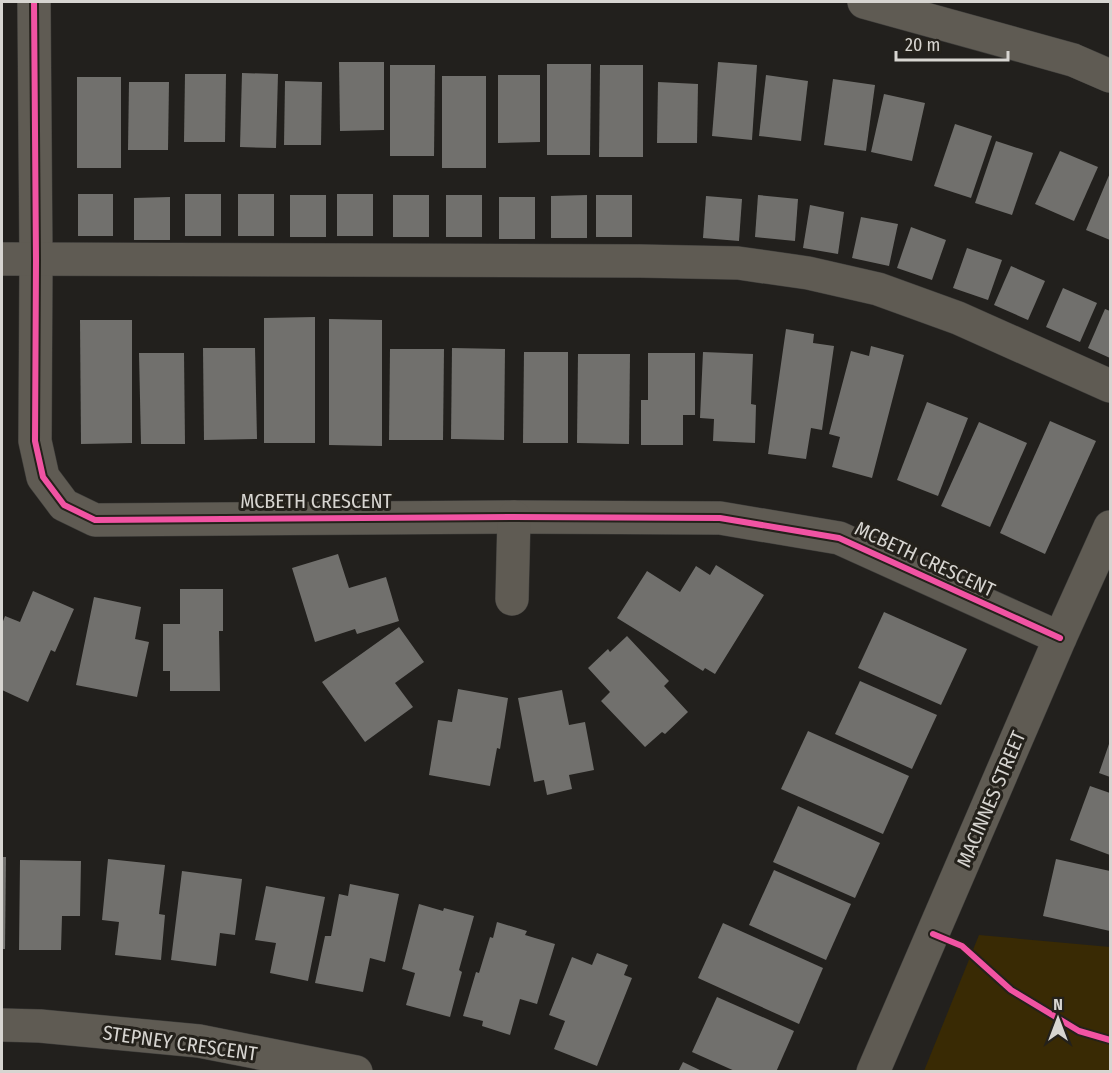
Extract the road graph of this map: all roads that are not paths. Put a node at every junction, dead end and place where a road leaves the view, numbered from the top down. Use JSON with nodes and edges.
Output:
{"nodes":[{"id":1,"x":34,"y":2,"type":"edge"},
{"id":2,"x":864,"y":2,"type":"edge"},
{"id":3,"x":1110,"y":76,"type":"edge"},
{"id":4,"x":2,"y":260,"type":"edge"},
{"id":5,"x":36,"y":260,"type":"junction"},
{"id":6,"x":1110,"y":386,"type":"edge"},
{"id":7,"x":514,"y":517,"type":"junction"},
{"id":8,"x":1110,"y":527,"type":"edge"},
{"id":9,"x":512,"y":599,"type":"dead end"},
{"id":10,"x":1060,"y":638,"type":"junction"},
{"id":11,"x":2,"y":1025,"type":"edge"},
{"id":12,"x":356,"y":1071,"type":"edge"},
{"id":13,"x":873,"y":1071,"type":"edge"}],
"edges":[{"from":1,"to":5,"type":"street","name":"MCBETH CRESCENT"},
{"from":2,"to":3,"type":"street"},
{"from":4,"to":5,"type":"street"},
{"from":5,"to":6,"type":"street"},
{"from":5,"to":7,"type":"street","name":"MCBETH CRESCENT"},
{"from":7,"to":9,"type":"street"},
{"from":7,"to":10,"type":"street","name":"MCBETH CRESCENT"},
{"from":8,"to":10,"type":"street","name":"MACINNES STREET"},
{"from":10,"to":13,"type":"street","name":"MACINNES STREET"},
{"from":11,"to":12,"type":"street","name":"STEPNEY CRESCENT"}]}
